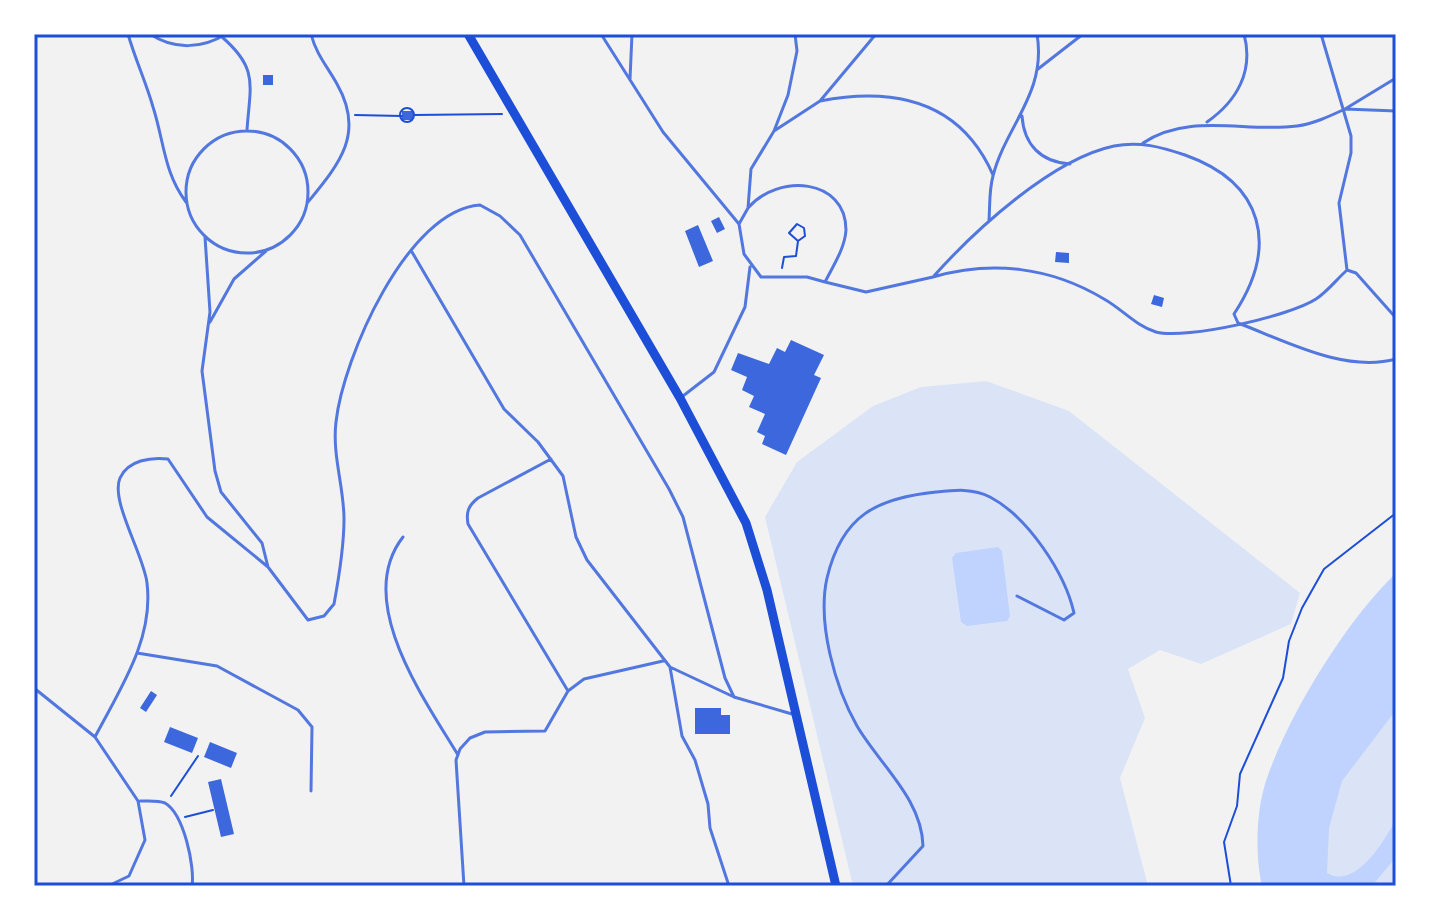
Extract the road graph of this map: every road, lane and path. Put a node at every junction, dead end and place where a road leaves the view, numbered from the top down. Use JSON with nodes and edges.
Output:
{"nodes":[{"id":1,"x":128,"y":34,"type":"edge"},
{"id":2,"x":150,"y":34,"type":"edge"},
{"id":3,"x":311,"y":34,"type":"edge"},
{"id":4,"x":468,"y":34,"type":"edge"},
{"id":5,"x":601,"y":34,"type":"edge"},
{"id":6,"x":632,"y":34,"type":"edge"},
{"id":7,"x":795,"y":34,"type":"edge"},
{"id":8,"x":876,"y":34,"type":"edge"},
{"id":9,"x":1037,"y":34,"type":"edge"},
{"id":10,"x":1083,"y":34,"type":"edge"},
{"id":11,"x":1244,"y":34,"type":"edge"},
{"id":12,"x":1321,"y":34,"type":"edge"},
{"id":13,"x":224,"y":36,"type":"edge"},
{"id":14,"x":1038,"y":69,"type":"junction"},
{"id":15,"x":1396,"y":78,"type":"edge"},
{"id":16,"x":630,"y":79,"type":"junction"},
{"id":17,"x":820,"y":101,"type":"junction"},
{"id":18,"x":1345,"y":109,"type":"junction"},
{"id":19,"x":1396,"y":111,"type":"edge"},
{"id":20,"x":1022,"y":112,"type":"junction"},
{"id":21,"x":499,"y":114,"type":"dead end"},
{"id":22,"x":351,"y":115,"type":"junction"},
{"id":23,"x":1205,"y":124,"type":"junction"},
{"id":24,"x":247,"y":131,"type":"junction"},
{"id":25,"x":774,"y":131,"type":"junction"},
{"id":26,"x":1142,"y":143,"type":"junction"},
{"id":27,"x":1071,"y":164,"type":"junction"},
{"id":28,"x":993,"y":175,"type":"junction"},
{"id":29,"x":186,"y":202,"type":"junction"},
{"id":30,"x":308,"y":202,"type":"junction"},
{"id":31,"x":748,"y":208,"type":"junction"},
{"id":32,"x":989,"y":220,"type":"junction"},
{"id":33,"x":739,"y":224,"type":"junction"},
{"id":34,"x":205,"y":237,"type":"junction"},
{"id":35,"x":798,"y":241,"type":"junction"},
{"id":36,"x":267,"y":251,"type":"junction"},
{"id":37,"x":412,"y":252,"type":"junction"},
{"id":38,"x":750,"y":267,"type":"junction"},
{"id":39,"x":1347,"y":270,"type":"junction"},
{"id":40,"x":933,"y":277,"type":"junction"},
{"id":41,"x":771,"y":280,"type":"junction"},
{"id":42,"x":825,"y":282,"type":"junction"},
{"id":43,"x":1396,"y":318,"type":"edge"},
{"id":44,"x":1238,"y":323,"type":"junction"},
{"id":45,"x":209,"y":326,"type":"junction"},
{"id":46,"x":1396,"y":359,"type":"edge"},
{"id":47,"x":680,"y":398,"type":"junction"},
{"id":48,"x":552,"y":459,"type":"junction"},
{"id":49,"x":1396,"y":513,"type":"edge"},
{"id":50,"x":403,"y":537,"type":"dead end"},
{"id":51,"x":268,"y":567,"type":"junction"},
{"id":52,"x":1017,"y":596,"type":"dead end"},
{"id":53,"x":137,"y":653,"type":"junction"},
{"id":54,"x":665,"y":661,"type":"junction"},
{"id":55,"x":670,"y":667,"type":"junction"},
{"id":56,"x":34,"y":688,"type":"edge"},
{"id":57,"x":568,"y":691,"type":"junction"},
{"id":58,"x":734,"y":697,"type":"junction"},
{"id":59,"x":796,"y":715,"type":"junction"},
{"id":60,"x":95,"y":737,"type":"junction"},
{"id":61,"x":458,"y":755,"type":"junction"},
{"id":62,"x":198,"y":756,"type":"dead end"},
{"id":63,"x":311,"y":791,"type":"dead end"},
{"id":64,"x":138,"y":801,"type":"junction"},
{"id":65,"x":166,"y":804,"type":"junction"},
{"id":66,"x":213,"y":810,"type":"dead end"},
{"id":67,"x":176,"y":819,"type":"junction"},
{"id":68,"x":108,"y":886,"type":"edge"},
{"id":69,"x":192,"y":886,"type":"edge"},
{"id":70,"x":464,"y":886,"type":"edge"},
{"id":71,"x":729,"y":886,"type":"edge"},
{"id":72,"x":836,"y":886,"type":"edge"},
{"id":73,"x":886,"y":886,"type":"edge"},
{"id":74,"x":1231,"y":886,"type":"edge"}],
"edges":[{"from":1,"to":29,"type":"lane"},
{"from":2,"to":13,"type":"lane"},
{"from":3,"to":22,"type":"lane"},
{"from":4,"to":47,"type":"main road"},
{"from":5,"to":16,"type":"lane"},
{"from":6,"to":16,"type":"lane"},
{"from":7,"to":25,"type":"lane"},
{"from":8,"to":17,"type":"lane"},
{"from":9,"to":14,"type":"lane"},
{"from":10,"to":14,"type":"lane"},
{"from":11,"to":23,"type":"lane"},
{"from":12,"to":18,"type":"lane"},
{"from":13,"to":24,"type":"lane"},
{"from":14,"to":20,"type":"lane"},
{"from":15,"to":18,"type":"lane"},
{"from":16,"to":33,"type":"lane"},
{"from":17,"to":25,"type":"lane"},
{"from":17,"to":28,"type":"lane"},
{"from":18,"to":19,"type":"lane"},
{"from":18,"to":23,"type":"lane"},
{"from":18,"to":39,"type":"lane"},
{"from":20,"to":27,"type":"lane"},
{"from":20,"to":28,"type":"lane"},
{"from":21,"to":22,"type":"path"},
{"from":22,"to":30,"type":"lane"},
{"from":23,"to":26,"type":"lane"},
{"from":24,"to":29,"type":"lane"},
{"from":24,"to":30,"type":"lane"},
{"from":25,"to":31,"type":"lane"},
{"from":26,"to":27,"type":"lane"},
{"from":26,"to":44,"type":"lane"},
{"from":27,"to":32,"type":"lane"},
{"from":28,"to":32,"type":"lane"},
{"from":29,"to":34,"type":"lane"},
{"from":30,"to":36,"type":"lane"},
{"from":31,"to":33,"type":"lane"},
{"from":31,"to":42,"type":"lane"},
{"from":32,"to":40,"type":"lane"},
{"from":33,"to":38,"type":"lane"},
{"from":34,"to":36,"type":"lane"},
{"from":34,"to":45,"type":"lane"},
{"from":35,"to":35,"type":"path"},
{"from":35,"to":41,"type":"path"},
{"from":36,"to":45,"type":"lane"},
{"from":37,"to":48,"type":"lane"},
{"from":37,"to":51,"type":"lane"},
{"from":37,"to":58,"type":"lane"},
{"from":38,"to":41,"type":"lane"},
{"from":38,"to":47,"type":"lane"},
{"from":39,"to":43,"type":"lane"},
{"from":39,"to":44,"type":"lane"},
{"from":40,"to":42,"type":"lane"},
{"from":40,"to":44,"type":"lane"},
{"from":41,"to":42,"type":"lane"},
{"from":44,"to":46,"type":"lane"},
{"from":45,"to":51,"type":"lane"},
{"from":47,"to":59,"type":"main road"},
{"from":48,"to":54,"type":"lane"},
{"from":48,"to":57,"type":"lane"},
{"from":49,"to":74,"type":"path"},
{"from":50,"to":61,"type":"lane"},
{"from":51,"to":53,"type":"lane"},
{"from":52,"to":73,"type":"lane"},
{"from":53,"to":60,"type":"lane"},
{"from":53,"to":63,"type":"lane"},
{"from":54,"to":55,"type":"lane"},
{"from":54,"to":57,"type":"lane"},
{"from":55,"to":58,"type":"lane"},
{"from":55,"to":71,"type":"lane"},
{"from":56,"to":60,"type":"lane"},
{"from":57,"to":61,"type":"lane"},
{"from":58,"to":59,"type":"lane"},
{"from":59,"to":72,"type":"main road"},
{"from":60,"to":64,"type":"lane"},
{"from":61,"to":70,"type":"lane"},
{"from":62,"to":65,"type":"path"},
{"from":64,"to":65,"type":"lane"},
{"from":64,"to":68,"type":"lane"},
{"from":65,"to":67,"type":"lane"},
{"from":66,"to":67,"type":"path"},
{"from":67,"to":69,"type":"lane"}]}
